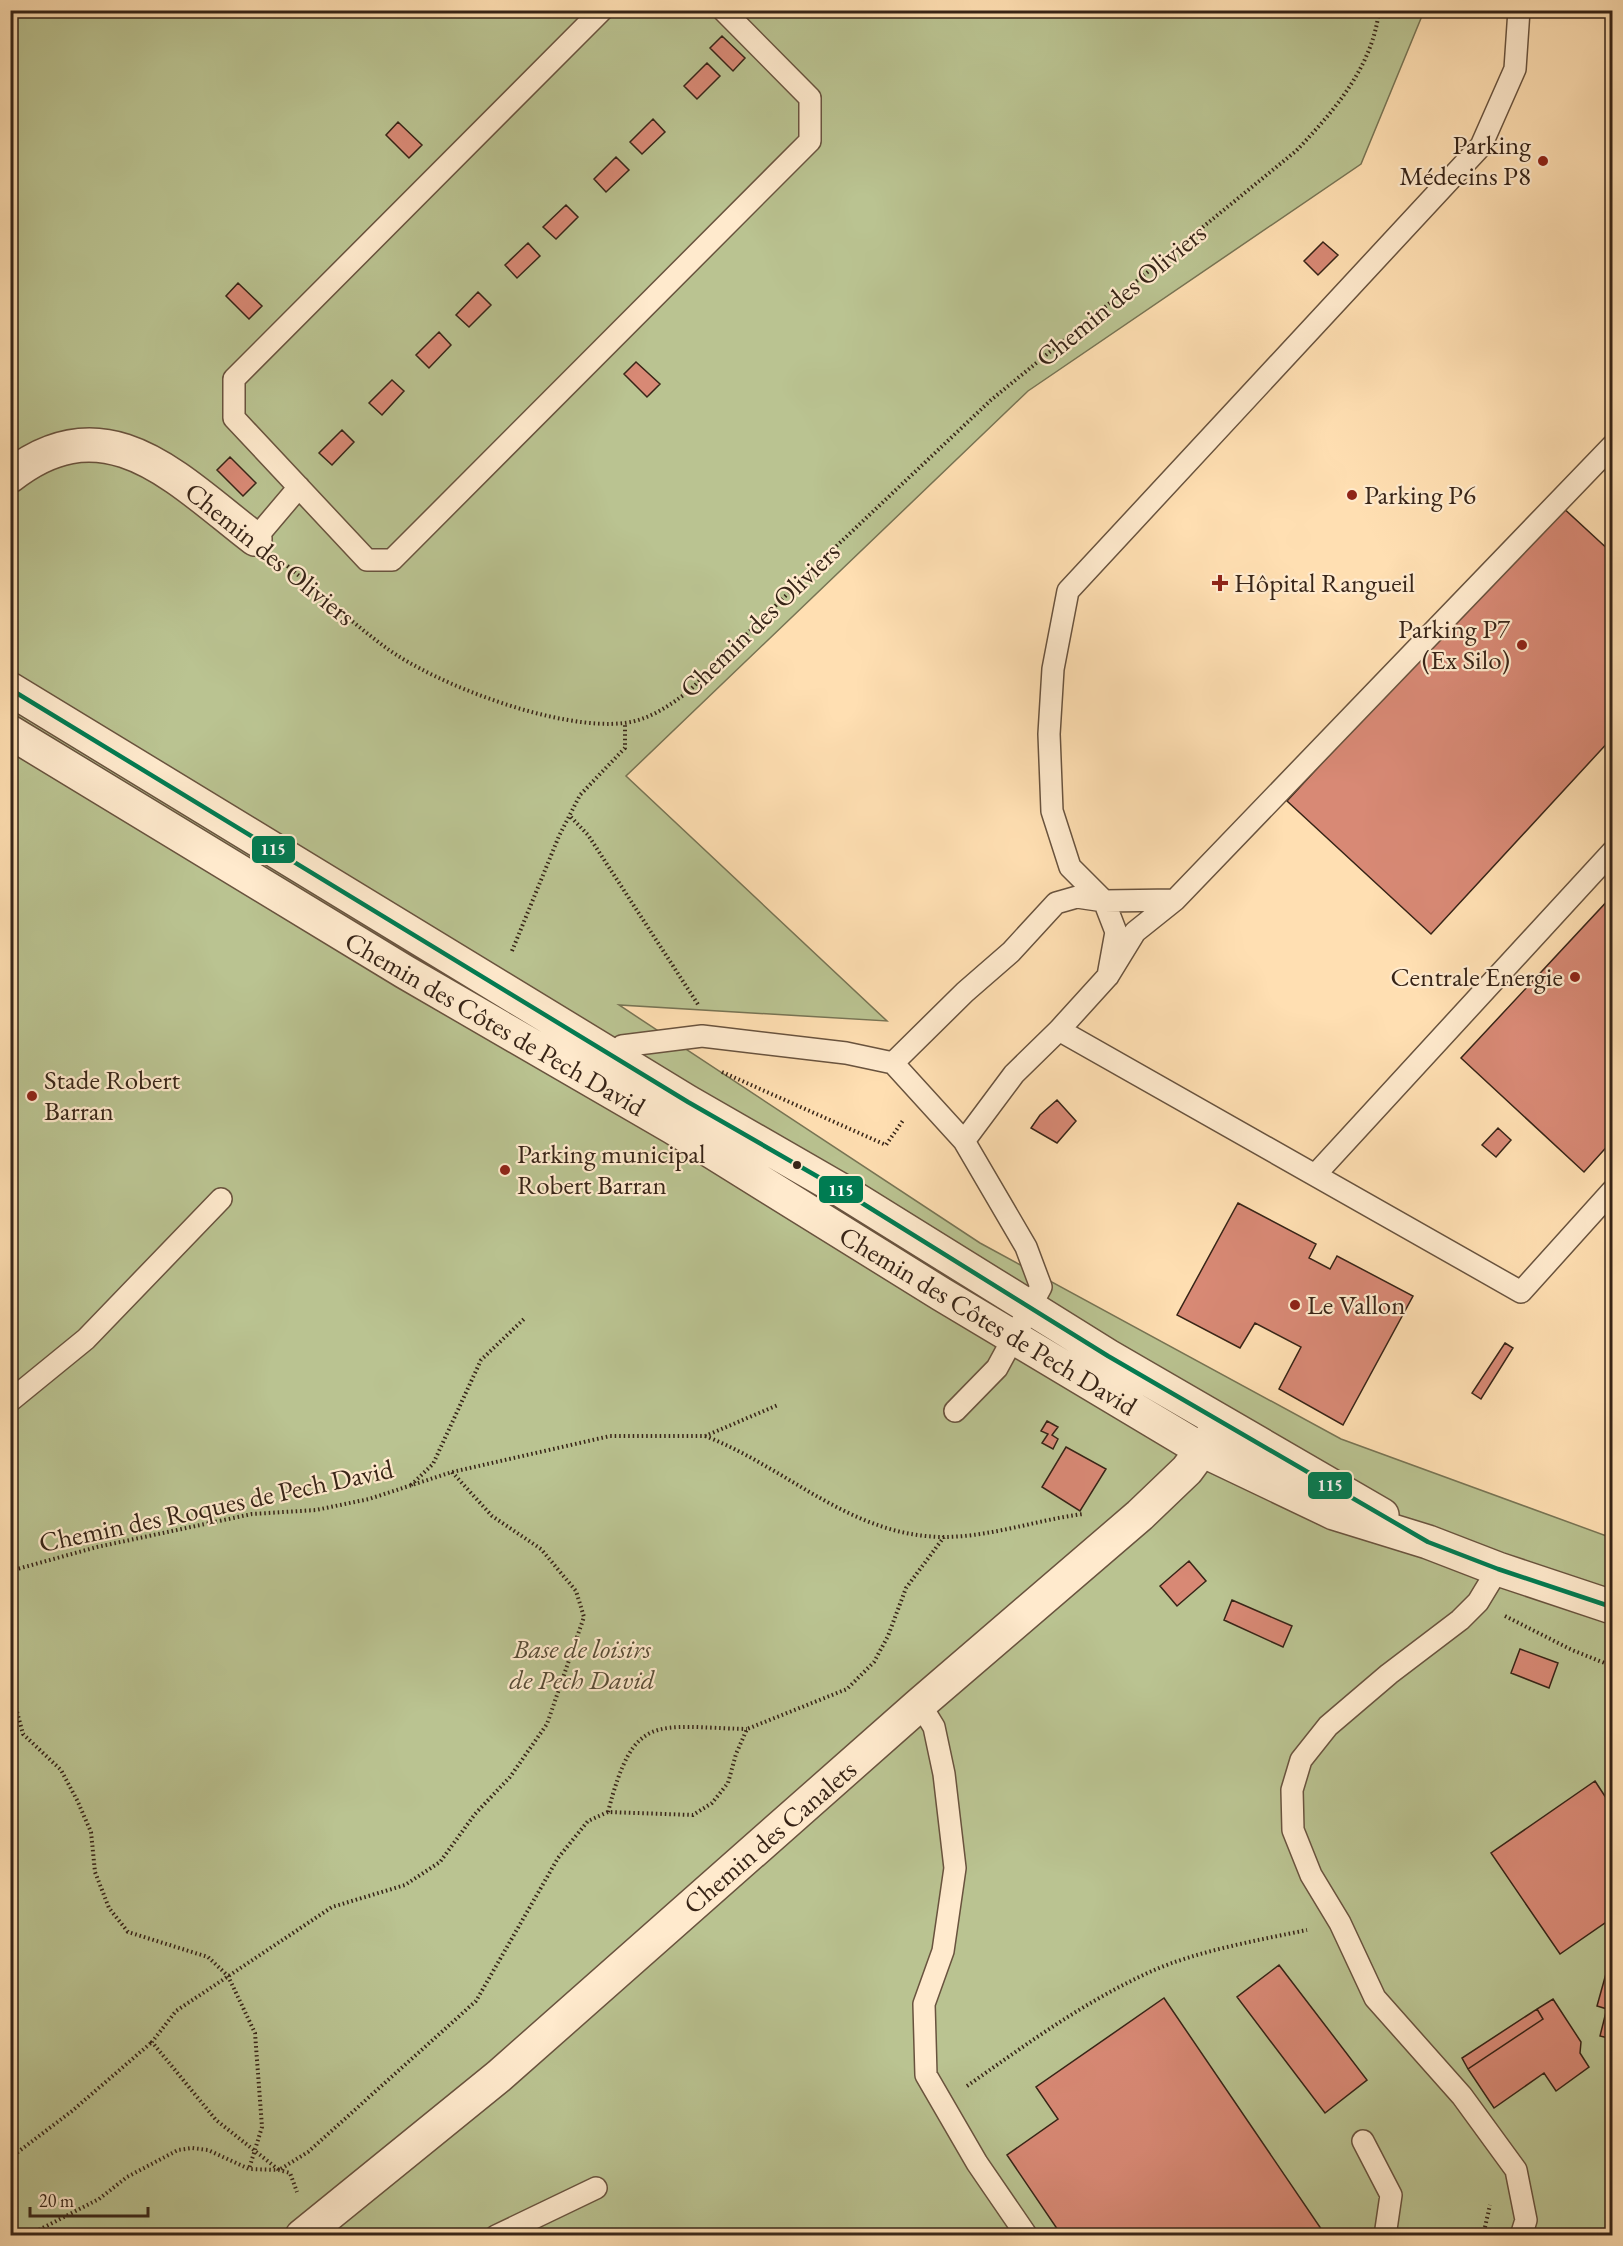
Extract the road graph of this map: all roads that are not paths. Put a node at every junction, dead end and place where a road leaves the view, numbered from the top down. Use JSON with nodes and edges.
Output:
{"nodes":[{"id":1,"x":602,"y":10,"type":"edge"},
{"id":2,"x":723,"y":10,"type":"edge"},
{"id":3,"x":1519,"y":10,"type":"edge"},
{"id":4,"x":1612,"y":446,"type":"edge"},
{"id":5,"x":10,"y":476,"type":"edge"},
{"id":6,"x":299,"y":487,"type":"junction"},
{"id":7,"x":255,"y":539,"type":"joint"},
{"id":8,"x":10,"y":689,"type":"edge"},
{"id":9,"x":10,"y":732,"type":"edge"},
{"id":10,"x":1612,"y":852,"type":"edge"},
{"id":11,"x":1175,"y":900,"type":"junction"},
{"id":12,"x":1104,"y":902,"type":"junction"},
{"id":13,"x":1108,"y":976,"type":"junction"},
{"id":14,"x":1059,"y":1030,"type":"junction"},
{"id":15,"x":615,"y":1055,"type":"junction"},
{"id":16,"x":893,"y":1063,"type":"junction"},
{"id":17,"x":594,"y":1082,"type":"junction"},
{"id":18,"x":964,"y":1141,"type":"junction"},
{"id":19,"x":1315,"y":1175,"type":"junction"},
{"id":20,"x":1612,"y":1191,"type":"edge"},
{"id":21,"x":221,"y":1199,"type":"dead end"},
{"id":22,"x":1031,"y":1308,"type":"junction"},
{"id":23,"x":1014,"y":1337,"type":"junction"},
{"id":24,"x":10,"y":1401,"type":"edge"},
{"id":25,"x":955,"y":1412,"type":"dead end"},
{"id":26,"x":1222,"y":1423,"type":"junction"},
{"id":27,"x":1202,"y":1450,"type":"junction"},
{"id":28,"x":1428,"y":1542,"type":"junction"},
{"id":29,"x":1498,"y":1569,"type":"junction"},
{"id":30,"x":1612,"y":1607,"type":"edge"},
{"id":31,"x":920,"y":1704,"type":"junction"},
{"id":32,"x":1363,"y":2141,"type":"dead end"},
{"id":33,"x":596,"y":2188,"type":"dead end"},
{"id":34,"x":310,"y":2229,"type":"edge"},
{"id":35,"x":496,"y":2235,"type":"edge"},
{"id":36,"x":1027,"y":2235,"type":"edge"},
{"id":37,"x":1385,"y":2235,"type":"edge"},
{"id":38,"x":1521,"y":2235,"type":"edge"}],
"edges":[{"from":1,"to":6,"type":"lane"},
{"from":2,"to":6,"type":"lane"},
{"from":3,"to":12,"type":"lane"},
{"from":4,"to":11,"type":"lane"},
{"from":5,"to":7,"type":"street","name":"Chemin des Oliviers"},
{"from":6,"to":7,"type":"lane"},
{"from":8,"to":15,"type":"street","name":"Chemin des Côtes de Pech David"},
{"from":9,"to":17,"type":"street","name":"Chemin des Côtes de Pech David"},
{"from":10,"to":19,"type":"lane"},
{"from":11,"to":12,"type":"lane"},
{"from":11,"to":13,"type":"lane"},
{"from":12,"to":13,"type":"lane"},
{"from":12,"to":16,"type":"lane"},
{"from":13,"to":14,"type":"lane"},
{"from":14,"to":18,"type":"lane"},
{"from":14,"to":19,"type":"lane"},
{"from":15,"to":16,"type":"lane"},
{"from":15,"to":17,"type":"lane"},
{"from":15,"to":22,"type":"street","name":"Chemin des Côtes de Pech David"},
{"from":16,"to":18,"type":"lane"},
{"from":17,"to":23,"type":"street","name":"Chemin des Côtes de Pech David"},
{"from":18,"to":22,"type":"lane"},
{"from":19,"to":20,"type":"lane"},
{"from":21,"to":24,"type":"lane"},
{"from":22,"to":23,"type":"lane"},
{"from":22,"to":26,"type":"street","name":"Chemin des Côtes de Pech David"},
{"from":23,"to":25,"type":"lane"},
{"from":23,"to":27,"type":"street","name":"Chemin des Côtes de Pech David"},
{"from":26,"to":27,"type":"street","name":"Chemin des Canalets"},
{"from":26,"to":28,"type":"street","name":"Chemin des Côtes de Pech David"},
{"from":27,"to":28,"type":"street","name":"Chemin des Côtes de Pech David"},
{"from":27,"to":31,"type":"street","name":"Chemin des Canalets"},
{"from":28,"to":29,"type":"street","name":"Chemin des Côtes de Pech David"},
{"from":29,"to":30,"type":"street","name":"Chemin des Côtes de Pech David"},
{"from":29,"to":38,"type":"lane"},
{"from":31,"to":34,"type":"street","name":"Chemin des Canalets"},
{"from":31,"to":36,"type":"lane"},
{"from":32,"to":37,"type":"lane"},
{"from":33,"to":35,"type":"lane"}]}
